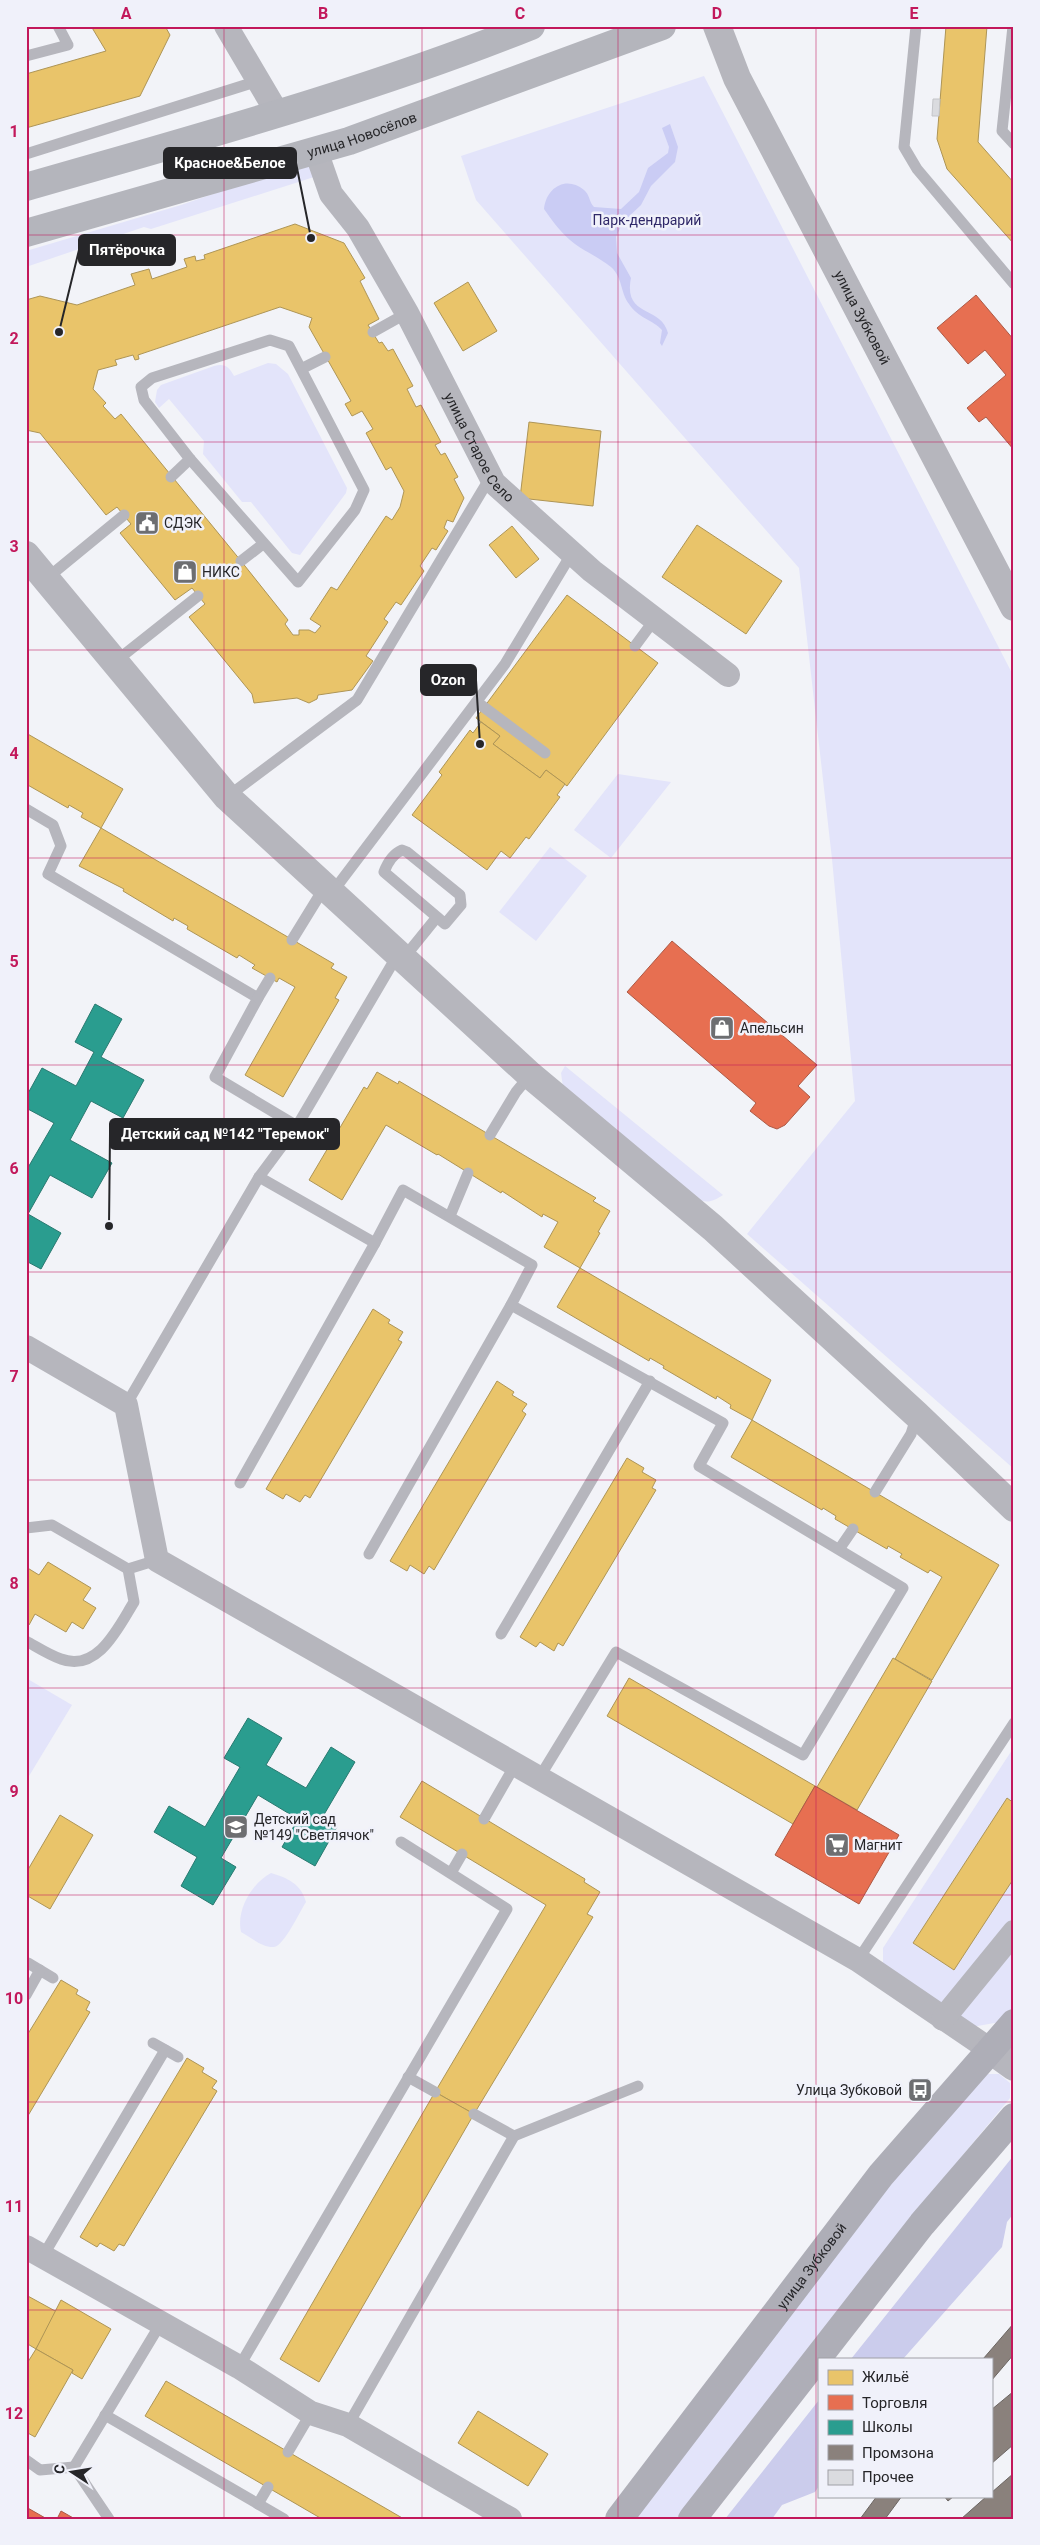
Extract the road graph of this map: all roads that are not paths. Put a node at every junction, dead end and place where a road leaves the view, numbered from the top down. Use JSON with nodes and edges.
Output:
{"nodes":[{"id":1,"x":58,"y":26,"type":"edge"},
{"id":2,"x":226,"y":26,"type":"edge"},
{"id":3,"x":531,"y":26,"type":"edge"},
{"id":4,"x":662,"y":26,"type":"edge"},
{"id":5,"x":717,"y":26,"type":"edge"},
{"id":6,"x":916,"y":26,"type":"edge"},
{"id":7,"x":1013,"y":26,"type":"edge"},
{"id":8,"x":26,"y":56,"type":"edge"},
{"id":9,"x":258,"y":81,"type":"junction"},
{"id":10,"x":278,"y":114,"type":"junction"},
{"id":11,"x":1014,"y":144,"type":"edge"},
{"id":12,"x":316,"y":151,"type":"junction"},
{"id":13,"x":26,"y":154,"type":"edge"},
{"id":14,"x":26,"y":187,"type":"edge"},
{"id":15,"x":26,"y":233,"type":"edge"},
{"id":16,"x":1014,"y":284,"type":"edge"},
{"id":17,"x":407,"y":313,"type":"junction"},
{"id":18,"x":373,"y":332,"type":"dead end"},
{"id":19,"x":325,"y":357,"type":"dead end"},
{"id":20,"x":302,"y":369,"type":"junction"},
{"id":21,"x":190,"y":459,"type":"junction"},
{"id":22,"x":491,"y":476,"type":"junction"},
{"id":23,"x":171,"y":477,"type":"dead end"},
{"id":24,"x":124,"y":515,"type":"dead end"},
{"id":25,"x":263,"y":544,"type":"junction"},
{"id":26,"x":572,"y":553,"type":"junction"},
{"id":27,"x":26,"y":554,"type":"edge"},
{"id":28,"x":241,"y":562,"type":"dead end"},
{"id":29,"x":46,"y":579,"type":"junction"},
{"id":30,"x":198,"y":596,"type":"dead end"},
{"id":31,"x":1014,"y":607,"type":"edge"},
{"id":32,"x":655,"y":619,"type":"junction"},
{"id":33,"x":635,"y":646,"type":"dead end"},
{"id":34,"x":116,"y":661,"type":"junction"},
{"id":35,"x":728,"y":675,"type":"dead end"},
{"id":36,"x":477,"y":702,"type":"junction"},
{"id":37,"x":545,"y":753,"type":"dead end"},
{"id":38,"x":227,"y":797,"type":"junction"},
{"id":39,"x":26,"y":809,"type":"edge"},
{"id":40,"x":327,"y":891,"type":"junction"},
{"id":41,"x":437,"y":918,"type":"junction"},
{"id":42,"x":292,"y":940,"type":"dead end"},
{"id":43,"x":401,"y":957,"type":"junction"},
{"id":44,"x":270,"y":978,"type":"dead end"},
{"id":45,"x":258,"y":998,"type":"junction"},
{"id":46,"x":530,"y":1075,"type":"junction"},
{"id":47,"x":297,"y":1126,"type":"junction"},
{"id":48,"x":490,"y":1135,"type":"dead end"},
{"id":49,"x":468,"y":1173,"type":"dead end"},
{"id":50,"x":259,"y":1177,"type":"junction"},
{"id":51,"x":450,"y":1216,"type":"junction"},
{"id":52,"x":375,"y":1243,"type":"junction"},
{"id":53,"x":511,"y":1305,"type":"junction"},
{"id":54,"x":26,"y":1346,"type":"edge"},
{"id":55,"x":650,"y":1381,"type":"junction"},
{"id":56,"x":126,"y":1405,"type":"junction"},
{"id":57,"x":918,"y":1415,"type":"junction"},
{"id":58,"x":240,"y":1483,"type":"dead end"},
{"id":59,"x":875,"y":1492,"type":"dead end"},
{"id":60,"x":1014,"y":1508,"type":"edge"},
{"id":61,"x":26,"y":1528,"type":"edge"},
{"id":62,"x":853,"y":1529,"type":"dead end"},
{"id":63,"x":840,"y":1548,"type":"junction"},
{"id":64,"x":369,"y":1554,"type":"dead end"},
{"id":65,"x":157,"y":1560,"type":"junction"},
{"id":66,"x":128,"y":1570,"type":"junction"},
{"id":67,"x":501,"y":1634,"type":"dead end"},
{"id":68,"x":26,"y":1641,"type":"edge"},
{"id":69,"x":1014,"y":1723,"type":"edge"},
{"id":70,"x":515,"y":1765,"type":"junction"},
{"id":71,"x":539,"y":1778,"type":"junction"},
{"id":72,"x":484,"y":1819,"type":"dead end"},
{"id":73,"x":401,"y":1842,"type":"dead end"},
{"id":74,"x":462,"y":1854,"type":"dead end"},
{"id":75,"x":451,"y":1873,"type":"junction"},
{"id":76,"x":1014,"y":1932,"type":"edge"},
{"id":77,"x":858,"y":1960,"type":"junction"},
{"id":78,"x":28,"y":1963,"type":"dead end"},
{"id":79,"x":40,"y":1970,"type":"junction"},
{"id":80,"x":53,"y":1978,"type":"dead end"},
{"id":81,"x":26,"y":1995,"type":"edge"},
{"id":82,"x":943,"y":2019,"type":"junction"},
{"id":83,"x":1014,"y":2023,"type":"edge"},
{"id":84,"x":153,"y":2043,"type":"dead end"},
{"id":85,"x":989,"y":2049,"type":"junction"},
{"id":86,"x":165,"y":2050,"type":"junction"},
{"id":87,"x":178,"y":2057,"type":"dead end"},
{"id":88,"x":1014,"y":2067,"type":"edge"},
{"id":89,"x":408,"y":2077,"type":"junction"},
{"id":90,"x":638,"y":2086,"type":"dead end"},
{"id":91,"x":435,"y":2092,"type":"dead end"},
{"id":92,"x":474,"y":2114,"type":"dead end"},
{"id":93,"x":1014,"y":2117,"type":"edge"},
{"id":94,"x":514,"y":2136,"type":"junction"},
{"id":95,"x":34,"y":2252,"type":"edge"},
{"id":96,"x":161,"y":2323,"type":"junction"},
{"id":97,"x":239,"y":2367,"type":"junction"},
{"id":98,"x":311,"y":2413,"type":"junction"},
{"id":99,"x":105,"y":2415,"type":"junction"},
{"id":100,"x":348,"y":2425,"type":"junction"},
{"id":101,"x":288,"y":2452,"type":"dead end"},
{"id":102,"x":26,"y":2460,"type":"edge"},
{"id":103,"x":74,"y":2467,"type":"junction"},
{"id":104,"x":268,"y":2487,"type":"dead end"},
{"id":105,"x":258,"y":2504,"type":"junction"},
{"id":106,"x":109,"y":2519,"type":"edge"},
{"id":107,"x":284,"y":2519,"type":"edge"},
{"id":108,"x":510,"y":2519,"type":"edge"},
{"id":109,"x":619,"y":2519,"type":"edge"},
{"id":110,"x":692,"y":2519,"type":"edge"}],
"edges":[{"from":1,"to":8,"type":"lane"},
{"from":2,"to":9,"type":"street"},
{"from":3,"to":10,"type":"main road"},
{"from":4,"to":12,"type":"main road","name":"улица Новосёлов"},
{"from":5,"to":31,"type":"street","name":"улица Зубковой"},
{"from":6,"to":16,"type":"lane"},
{"from":7,"to":11,"type":"lane"},
{"from":9,"to":10,"type":"street"},
{"from":9,"to":13,"type":"lane"},
{"from":10,"to":14,"type":"main road"},
{"from":12,"to":15,"type":"main road","name":"улица Новосёлов"},
{"from":12,"to":17,"type":"street","name":"улица Старое Село"},
{"from":17,"to":18,"type":"lane"},
{"from":17,"to":22,"type":"street","name":"улица Старое Село"},
{"from":19,"to":20,"type":"lane"},
{"from":20,"to":21,"type":"lane"},
{"from":20,"to":25,"type":"lane"},
{"from":21,"to":23,"type":"lane"},
{"from":21,"to":25,"type":"lane"},
{"from":22,"to":26,"type":"street","name":"улица Старое Село"},
{"from":22,"to":38,"type":"lane"},
{"from":24,"to":29,"type":"lane"},
{"from":25,"to":28,"type":"lane"},
{"from":26,"to":32,"type":"street","name":"улица Старое Село"},
{"from":26,"to":36,"type":"lane"},
{"from":27,"to":29,"type":"street"},
{"from":29,"to":34,"type":"street"},
{"from":30,"to":34,"type":"lane"},
{"from":32,"to":33,"type":"lane"},
{"from":32,"to":35,"type":"street","name":"улица Старое Село"},
{"from":34,"to":38,"type":"street"},
{"from":36,"to":37,"type":"lane"},
{"from":36,"to":40,"type":"lane"},
{"from":38,"to":40,"type":"street"},
{"from":39,"to":45,"type":"lane"},
{"from":40,"to":42,"type":"lane"},
{"from":40,"to":43,"type":"street"},
{"from":41,"to":41,"type":"lane"},
{"from":41,"to":43,"type":"lane"},
{"from":43,"to":46,"type":"street"},
{"from":43,"to":47,"type":"lane"},
{"from":44,"to":45,"type":"lane"},
{"from":45,"to":47,"type":"lane"},
{"from":46,"to":48,"type":"lane"},
{"from":46,"to":57,"type":"street"},
{"from":47,"to":50,"type":"lane"},
{"from":49,"to":51,"type":"lane"},
{"from":50,"to":52,"type":"lane"},
{"from":50,"to":56,"type":"lane"},
{"from":51,"to":52,"type":"lane"},
{"from":51,"to":53,"type":"lane"},
{"from":52,"to":58,"type":"lane"},
{"from":53,"to":55,"type":"lane"},
{"from":53,"to":64,"type":"lane"},
{"from":54,"to":56,"type":"street"},
{"from":55,"to":63,"type":"lane"},
{"from":55,"to":67,"type":"lane"},
{"from":56,"to":65,"type":"street"},
{"from":57,"to":59,"type":"lane"},
{"from":57,"to":60,"type":"street"},
{"from":61,"to":66,"type":"lane"},
{"from":62,"to":63,"type":"lane"},
{"from":63,"to":71,"type":"lane"},
{"from":65,"to":66,"type":"lane"},
{"from":65,"to":70,"type":"street"},
{"from":66,"to":68,"type":"lane"},
{"from":69,"to":77,"type":"lane"},
{"from":70,"to":71,"type":"street"},
{"from":70,"to":72,"type":"lane"},
{"from":71,"to":77,"type":"street"},
{"from":73,"to":75,"type":"lane"},
{"from":74,"to":75,"type":"lane"},
{"from":75,"to":89,"type":"lane"},
{"from":76,"to":82,"type":"street"},
{"from":77,"to":82,"type":"street"},
{"from":78,"to":79,"type":"lane"},
{"from":79,"to":80,"type":"lane"},
{"from":79,"to":81,"type":"lane"},
{"from":82,"to":85,"type":"street"},
{"from":83,"to":85,"type":"main road","name":"улица Зубковой"},
{"from":84,"to":86,"type":"lane"},
{"from":85,"to":88,"type":"street"},
{"from":85,"to":109,"type":"main road","name":"улица Зубковой"},
{"from":86,"to":87,"type":"lane"},
{"from":86,"to":95,"type":"lane"},
{"from":89,"to":91,"type":"lane"},
{"from":89,"to":97,"type":"lane"},
{"from":90,"to":94,"type":"lane"},
{"from":92,"to":94,"type":"lane"},
{"from":93,"to":110,"type":"main road"},
{"from":94,"to":100,"type":"lane"},
{"from":95,"to":96,"type":"street"},
{"from":96,"to":97,"type":"street"},
{"from":96,"to":99,"type":"lane"},
{"from":97,"to":98,"type":"street"},
{"from":98,"to":100,"type":"street"},
{"from":98,"to":101,"type":"lane"},
{"from":99,"to":103,"type":"lane"},
{"from":99,"to":105,"type":"lane"},
{"from":100,"to":108,"type":"street"},
{"from":102,"to":103,"type":"lane"},
{"from":103,"to":106,"type":"lane"},
{"from":104,"to":105,"type":"lane"},
{"from":105,"to":107,"type":"lane"}]}
